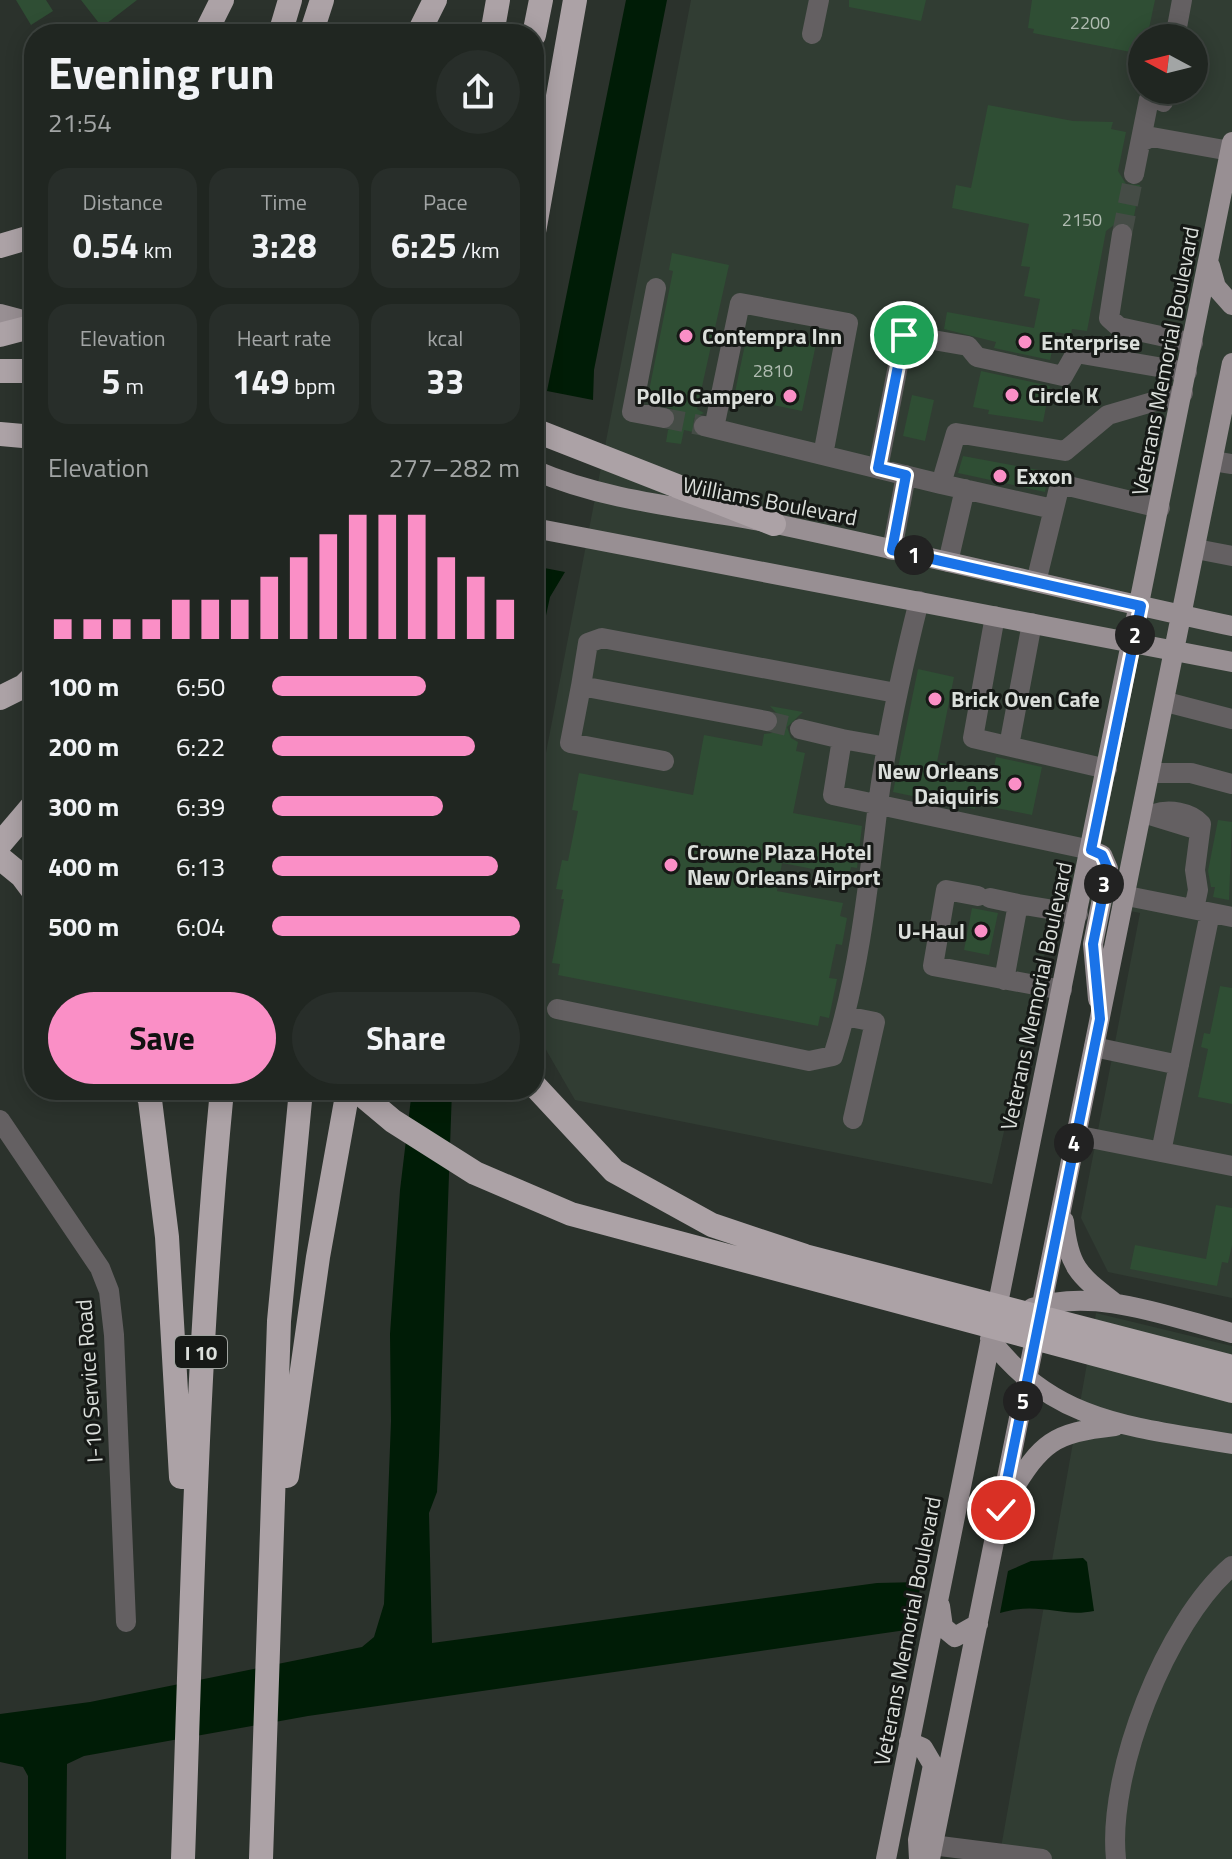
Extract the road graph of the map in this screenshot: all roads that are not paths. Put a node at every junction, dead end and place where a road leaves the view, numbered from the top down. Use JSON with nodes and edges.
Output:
{"nodes":[{"id":1,"x":222,"y":0,"type":"edge"},
{"id":2,"x":290,"y":0,"type":"edge"},
{"id":3,"x":322,"y":0,"type":"edge"},
{"id":4,"x":418,"y":0,"type":"edge"},
{"id":5,"x":435,"y":0,"type":"edge"},
{"id":6,"x":498,"y":0,"type":"edge"},
{"id":7,"x":541,"y":0,"type":"edge"},
{"id":8,"x":575,"y":0,"type":"edge"},
{"id":9,"x":819,"y":0,"type":"edge"},
{"id":10,"x":1182,"y":0,"type":"edge"},
{"id":11,"x":210,"y":24,"type":"edge"},
{"id":12,"x":283,"y":24,"type":"edge"},
{"id":13,"x":314,"y":24,"type":"edge"},
{"id":14,"x":413,"y":24,"type":"edge"},
{"id":15,"x":423,"y":24,"type":"edge"},
{"id":16,"x":494,"y":24,"type":"edge"},
{"id":17,"x":536,"y":24,"type":"edge"},
{"id":18,"x":1178,"y":24,"type":"edge"},
{"id":19,"x":812,"y":34,"type":"dead end"},
{"id":20,"x":1156,"y":104,"type":"edge"},
{"id":21,"x":1141,"y":142,"type":"junction"},
{"id":22,"x":1231,"y":147,"type":"edge"},
{"id":23,"x":1134,"y":174,"type":"tunnel mouth"},
{"id":24,"x":544,"y":175,"type":"edge"},
{"id":25,"x":1122,"y":234,"type":"tunnel mouth"},
{"id":26,"x":24,"y":239,"type":"edge"},
{"id":27,"x":0,"y":246,"type":"edge"},
{"id":28,"x":1209,"y":262,"type":"junction"},
{"id":29,"x":656,"y":288,"type":"dead end"},
{"id":30,"x":1232,"y":305,"type":"edge"},
{"id":31,"x":0,"y":314,"type":"edge"},
{"id":32,"x":24,"y":322,"type":"edge"},
{"id":33,"x":24,"y":328,"type":"edge"},
{"id":34,"x":0,"y":335,"type":"edge"},
{"id":35,"x":1193,"y":343,"type":"junction"},
{"id":36,"x":1232,"y":363,"type":"edge"},
{"id":37,"x":0,"y":371,"type":"edge"},
{"id":38,"x":24,"y":371,"type":"edge"},
{"id":39,"x":1185,"y":382,"type":"junction"},
{"id":40,"x":1228,"y":410,"type":"edge"},
{"id":41,"x":664,"y":418,"type":"tunnel mouth"},
{"id":42,"x":0,"y":423,"type":"edge"},
{"id":43,"x":24,"y":427,"type":"edge"},
{"id":44,"x":0,"y":434,"type":"edge"},
{"id":45,"x":544,"y":434,"type":"edge"},
{"id":46,"x":24,"y":436,"type":"edge"},
{"id":47,"x":1065,"y":451,"type":"junction"},
{"id":48,"x":823,"y":455,"type":"junction"},
{"id":49,"x":1223,"y":462,"type":"edge"},
{"id":50,"x":878,"y":468,"type":"junction"},
{"id":51,"x":544,"y":474,"type":"edge"},
{"id":52,"x":906,"y":475,"type":"junction"},
{"id":53,"x":941,"y":484,"type":"junction"},
{"id":54,"x":1060,"y":484,"type":"junction"},
{"id":55,"x":965,"y":489,"type":"junction"},
{"id":56,"x":1160,"y":508,"type":"junction"},
{"id":57,"x":1053,"y":509,"type":"junction"},
{"id":58,"x":774,"y":524,"type":"junction"},
{"id":59,"x":544,"y":530,"type":"edge"},
{"id":60,"x":1196,"y":549,"type":"junction"},
{"id":61,"x":892,"y":550,"type":"junction"},
{"id":62,"x":1232,"y":556,"type":"edge"},
{"id":63,"x":948,"y":562,"type":"junction"},
{"id":64,"x":1036,"y":582,"type":"junction"},
{"id":65,"x":919,"y":601,"type":"junction"},
{"id":66,"x":1141,"y":606,"type":"junction"},
{"id":67,"x":1183,"y":615,"type":"junction"},
{"id":68,"x":995,"y":616,"type":"junction"},
{"id":69,"x":1032,"y":623,"type":"junction"},
{"id":70,"x":1232,"y":626,"type":"edge"},
{"id":71,"x":1133,"y":642,"type":"junction"},
{"id":72,"x":1176,"y":651,"type":"junction"},
{"id":73,"x":1232,"y":662,"type":"edge"},
{"id":74,"x":24,"y":686,"type":"edge"},
{"id":75,"x":581,"y":686,"type":"junction"},
{"id":76,"x":896,"y":693,"type":"junction"},
{"id":77,"x":0,"y":698,"type":"edge"},
{"id":78,"x":1166,"y":702,"type":"junction"},
{"id":79,"x":1232,"y":719,"type":"edge"},
{"id":80,"x":767,"y":721,"type":"tunnel mouth"},
{"id":81,"x":800,"y":729,"type":"tunnel mouth"},
{"id":82,"x":842,"y":739,"type":"junction"},
{"id":83,"x":1009,"y":746,"type":"junction"},
{"id":84,"x":887,"y":747,"type":"junction"},
{"id":85,"x":664,"y":761,"type":"dead end"},
{"id":86,"x":1107,"y":769,"type":"junction"},
{"id":87,"x":1152,"y":773,"type":"junction"},
{"id":88,"x":1232,"y":784,"type":"edge"},
{"id":89,"x":879,"y":804,"type":"junction"},
{"id":90,"x":1149,"y":813,"type":"junction"},
{"id":91,"x":24,"y":816,"type":"edge"},
{"id":92,"x":0,"y":844,"type":"edge"},
{"id":93,"x":1091,"y":850,"type":"junction"},
{"id":94,"x":0,"y":858,"type":"edge"},
{"id":95,"x":24,"y":879,"type":"edge"},
{"id":96,"x":1127,"y":896,"type":"junction"},
{"id":97,"x":1018,"y":904,"type":"junction"},
{"id":98,"x":1202,"y":911,"type":"junction"},
{"id":99,"x":1078,"y":914,"type":"junction"},
{"id":100,"x":1232,"y":917,"type":"edge"},
{"id":101,"x":1004,"y":980,"type":"junction"},
{"id":102,"x":1062,"y":990,"type":"junction"},
{"id":103,"x":557,"y":1009,"type":"dead end"},
{"id":104,"x":845,"y":1016,"type":"junction"},
{"id":105,"x":1100,"y":1019,"type":"junction"},
{"id":106,"x":1094,"y":1047,"type":"junction"},
{"id":107,"x":1179,"y":1065,"type":"junction"},
{"id":108,"x":544,"y":1096,"type":"edge"},
{"id":109,"x":150,"y":1100,"type":"edge"},
{"id":110,"x":221,"y":1100,"type":"edge"},
{"id":111,"x":300,"y":1100,"type":"edge"},
{"id":112,"x":346,"y":1100,"type":"edge"},
{"id":113,"x":368,"y":1100,"type":"edge"},
{"id":114,"x":853,"y":1119,"type":"dead end"},
{"id":115,"x":0,"y":1120,"type":"edge"},
{"id":116,"x":1075,"y":1135,"type":"junction"},
{"id":117,"x":1161,"y":1152,"type":"junction"},
{"id":118,"x":1232,"y":1166,"type":"edge"},
{"id":119,"x":1062,"y":1203,"type":"junction"},
{"id":120,"x":1116,"y":1304,"type":"junction"},
{"id":121,"x":1041,"y":1305,"type":"junction"},
{"id":122,"x":992,"y":1330,"type":"junction"},
{"id":123,"x":1232,"y":1333,"type":"edge"},
{"id":124,"x":1232,"y":1367,"type":"edge"},
{"id":125,"x":1027,"y":1378,"type":"junction"},
{"id":126,"x":1232,"y":1391,"type":"edge"},
{"id":127,"x":1127,"y":1425,"type":"junction"},
{"id":128,"x":1232,"y":1444,"type":"edge"},
{"id":129,"x":1001,"y":1510,"type":"junction"},
{"id":130,"x":1232,"y":1566,"type":"edge"},
{"id":131,"x":938,"y":1595,"type":"junction"},
{"id":132,"x":269,"y":1605,"type":"junction"},
{"id":133,"x":189,"y":1614,"type":"junction"},
{"id":134,"x":126,"y":1622,"type":"dead end"},
{"id":135,"x":978,"y":1624,"type":"junction"},
{"id":136,"x":909,"y":1742,"type":"junction"},
{"id":137,"x":927,"y":1854,"type":"edge"},
{"id":138,"x":183,"y":1859,"type":"edge"},
{"id":139,"x":261,"y":1859,"type":"edge"},
{"id":140,"x":886,"y":1859,"type":"edge"},
{"id":141,"x":1042,"y":1859,"type":"edge"},
{"id":142,"x":1116,"y":1859,"type":"edge"}],
"edges":[{"from":1,"to":11,"type":"highway"},
{"from":2,"to":12,"type":"highway"},
{"from":3,"to":13,"type":"highway"},
{"from":4,"to":14,"type":"highway"},
{"from":5,"to":15,"type":"highway"},
{"from":6,"to":16,"type":"highway"},
{"from":7,"to":17,"type":"highway"},
{"from":8,"to":24,"type":"highway"},
{"from":9,"to":19,"type":"street"},
{"from":10,"to":18,"type":"street"},
{"from":20,"to":21,"type":"street"},
{"from":21,"to":22,"type":"street"},
{"from":21,"to":23,"type":"street"},
{"from":22,"to":28,"type":"main road","name":"Veterans Memorial Boulevard"},
{"from":25,"to":35,"type":"street"},
{"from":26,"to":27,"type":"highway"},
{"from":28,"to":30,"type":"main road"},
{"from":28,"to":35,"type":"main road","name":"Veterans Memorial Boulevard"},
{"from":29,"to":41,"type":"street"},
{"from":31,"to":32,"type":"main road"},
{"from":33,"to":34,"type":"highway"},
{"from":35,"to":39,"type":"main road","name":"Veterans Memorial Boulevard"},
{"from":36,"to":40,"type":"main road"},
{"from":37,"to":38,"type":"highway"},
{"from":39,"to":47,"type":"street"},
{"from":39,"to":50,"type":"street"},
{"from":39,"to":56,"type":"main road","name":"Veterans Memorial Boulevard"},
{"from":40,"to":49,"type":"main road"},
{"from":42,"to":43,"type":"main road"},
{"from":44,"to":46,"type":"highway"},
{"from":45,"to":58,"type":"highway"},
{"from":47,"to":53,"type":"street"},
{"from":47,"to":54,"type":"street"},
{"from":48,"to":48,"type":"street"},
{"from":48,"to":50,"type":"street"},
{"from":49,"to":60,"type":"main road"},
{"from":50,"to":52,"type":"street"},
{"from":51,"to":58,"type":"main road","name":"Williams Boulevard"},
{"from":52,"to":53,"type":"street"},
{"from":52,"to":61,"type":"street"},
{"from":53,"to":55,"type":"street"},
{"from":54,"to":56,"type":"street"},
{"from":54,"to":57,"type":"street"},
{"from":55,"to":57,"type":"street"},
{"from":55,"to":63,"type":"street"},
{"from":56,"to":66,"type":"main road","name":"Veterans Memorial Boulevard"},
{"from":57,"to":64,"type":"street"},
{"from":58,"to":61,"type":"main road","name":"Williams Boulevard"},
{"from":59,"to":65,"type":"main road"},
{"from":60,"to":62,"type":"street"},
{"from":60,"to":67,"type":"main road"},
{"from":61,"to":63,"type":"main road","name":"Williams Boulevard"},
{"from":63,"to":64,"type":"main road","name":"Williams Boulevard"},
{"from":64,"to":66,"type":"main road","name":"Williams Boulevard"},
{"from":65,"to":68,"type":"main road"},
{"from":65,"to":76,"type":"street"},
{"from":66,"to":67,"type":"main road","name":"Williams Boulevard"},
{"from":66,"to":71,"type":"main road","name":"Veterans Memorial Boulevard"},
{"from":67,"to":70,"type":"main road","name":"Williams Boulevard"},
{"from":67,"to":72,"type":"main road"},
{"from":68,"to":69,"type":"main road"},
{"from":68,"to":83,"type":"street"},
{"from":69,"to":71,"type":"main road"},
{"from":69,"to":83,"type":"street"},
{"from":71,"to":72,"type":"main road"},
{"from":71,"to":86,"type":"main road","name":"Veterans Memorial Boulevard"},
{"from":72,"to":73,"type":"main road"},
{"from":72,"to":78,"type":"main road"},
{"from":74,"to":77,"type":"highway"},
{"from":75,"to":76,"type":"street"},
{"from":75,"to":80,"type":"street"},
{"from":75,"to":85,"type":"street"},
{"from":76,"to":84,"type":"street"},
{"from":78,"to":79,"type":"street"},
{"from":78,"to":87,"type":"main road"},
{"from":81,"to":82,"type":"street"},
{"from":82,"to":84,"type":"street"},
{"from":82,"to":89,"type":"street"},
{"from":83,"to":86,"type":"street"},
{"from":84,"to":89,"type":"street"},
{"from":86,"to":93,"type":"main road","name":"Veterans Memorial Boulevard"},
{"from":87,"to":88,"type":"street"},
{"from":87,"to":90,"type":"main road"},
{"from":89,"to":93,"type":"street"},
{"from":89,"to":104,"type":"street"},
{"from":90,"to":96,"type":"main road"},
{"from":90,"to":98,"type":"street"},
{"from":91,"to":92,"type":"highway"},
{"from":93,"to":99,"type":"main road","name":"Veterans Memorial Boulevard"},
{"from":93,"to":105,"type":"main road"},
{"from":94,"to":95,"type":"highway"},
{"from":96,"to":98,"type":"street"},
{"from":96,"to":105,"type":"main road"},
{"from":97,"to":99,"type":"street"},
{"from":97,"to":101,"type":"street"},
{"from":97,"to":101,"type":"street"},
{"from":98,"to":100,"type":"street"},
{"from":98,"to":107,"type":"street"},
{"from":99,"to":102,"type":"main road","name":"Veterans Memorial Boulevard"},
{"from":101,"to":102,"type":"street"},
{"from":102,"to":122,"type":"main road","name":"Veterans Memorial Boulevard"},
{"from":103,"to":104,"type":"street"},
{"from":104,"to":114,"type":"street"},
{"from":105,"to":106,"type":"main road"},
{"from":106,"to":107,"type":"street"},
{"from":106,"to":116,"type":"main road"},
{"from":107,"to":117,"type":"street"},
{"from":108,"to":124,"type":"highway","bridge":true},
{"from":109,"to":133,"type":"highway"},
{"from":110,"to":133,"type":"highway","number":"I 10"},
{"from":111,"to":132,"type":"highway"},
{"from":112,"to":132,"type":"highway"},
{"from":113,"to":126,"type":"highway","bridge":true},
{"from":115,"to":134,"type":"street","name":"I-10 Service Road"},
{"from":116,"to":117,"type":"street"},
{"from":116,"to":119,"type":"main road"},
{"from":117,"to":118,"type":"street"},
{"from":119,"to":120,"type":"main road"},
{"from":119,"to":121,"type":"main road"},
{"from":120,"to":121,"type":"main road"},
{"from":120,"to":123,"type":"main road"},
{"from":121,"to":122,"type":"main road"},
{"from":121,"to":125,"type":"main road"},
{"from":122,"to":125,"type":"main road"},
{"from":122,"to":131,"type":"main road","name":"Veterans Memorial Boulevard"},
{"from":125,"to":127,"type":"main road"},
{"from":125,"to":129,"type":"main road"},
{"from":127,"to":128,"type":"main road"},
{"from":127,"to":129,"type":"main road"},
{"from":129,"to":135,"type":"main road"},
{"from":130,"to":142,"type":"street"},
{"from":131,"to":135,"type":"main road"},
{"from":131,"to":136,"type":"main road","name":"Veterans Memorial Boulevard"},
{"from":132,"to":139,"type":"highway"},
{"from":133,"to":138,"type":"highway","number":"I 10"},
{"from":135,"to":137,"type":"main road"},
{"from":136,"to":137,"type":"main road"},
{"from":136,"to":140,"type":"main road","name":"Veterans Memorial Boulevard"},
{"from":137,"to":141,"type":"street"}]}
